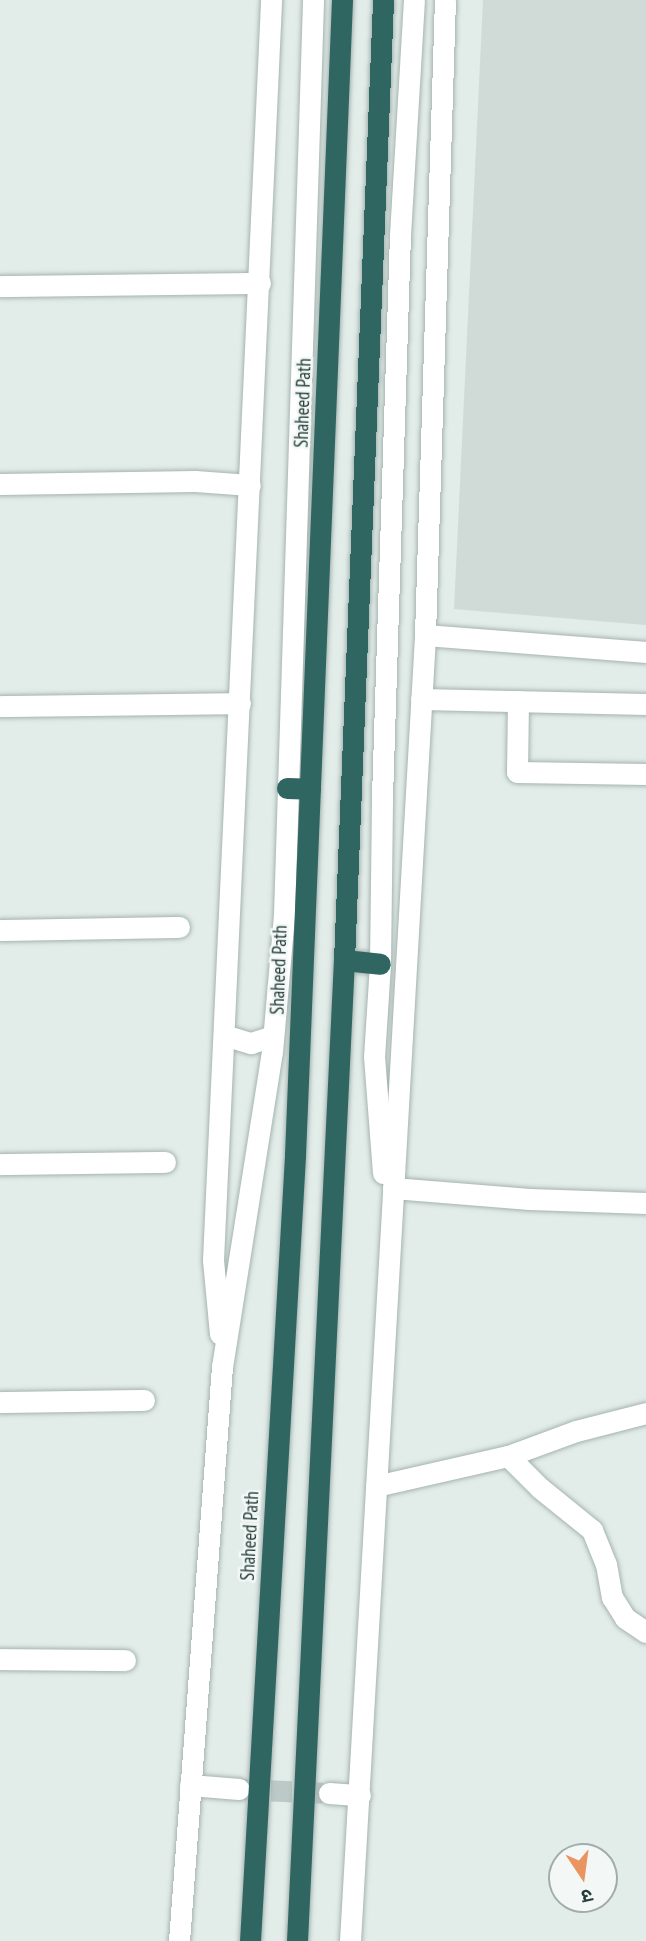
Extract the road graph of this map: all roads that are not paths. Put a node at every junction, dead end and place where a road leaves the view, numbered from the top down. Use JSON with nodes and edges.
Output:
{"nodes":[{"id":1,"x":271,"y":0,"type":"edge"},
{"id":2,"x":313,"y":0,"type":"edge"},
{"id":3,"x":342,"y":0,"type":"edge"},
{"id":4,"x":383,"y":0,"type":"edge"},
{"id":5,"x":414,"y":0,"type":"edge"},
{"id":6,"x":445,"y":0,"type":"edge"},
{"id":7,"x":260,"y":283,"type":"junction"},
{"id":8,"x":0,"y":286,"type":"edge"},
{"id":9,"x":0,"y":484,"type":"edge"},
{"id":10,"x":250,"y":485,"type":"junction"},
{"id":11,"x":425,"y":635,"type":"junction"},
{"id":12,"x":646,"y":652,"type":"edge"},
{"id":13,"x":421,"y":699,"type":"junction"},
{"id":14,"x":518,"y":701,"type":"junction"},
{"id":15,"x":240,"y":703,"type":"junction"},
{"id":16,"x":646,"y":704,"type":"edge"},
{"id":17,"x":0,"y":706,"type":"edge"},
{"id":18,"x":646,"y":774,"type":"edge"},
{"id":19,"x":287,"y":788,"type":"junction"},
{"id":20,"x":310,"y":789,"type":"junction"},
{"id":21,"x":179,"y":927,"type":"dead end"},
{"id":22,"x":0,"y":930,"type":"edge"},
{"id":23,"x":344,"y":960,"type":"junction"},
{"id":24,"x":380,"y":964,"type":"junction"},
{"id":25,"x":224,"y":1035,"type":"junction"},
{"id":26,"x":273,"y":1035,"type":"junction"},
{"id":27,"x":165,"y":1163,"type":"dead end"},
{"id":28,"x":0,"y":1164,"type":"edge"},
{"id":29,"x":394,"y":1188,"type":"junction"},
{"id":30,"x":646,"y":1203,"type":"edge"},
{"id":31,"x":390,"y":1251,"type":"junction"},
{"id":32,"x":222,"y":1367,"type":"junction"},
{"id":33,"x":144,"y":1400,"type":"dead end"},
{"id":34,"x":0,"y":1402,"type":"edge"},
{"id":35,"x":646,"y":1413,"type":"edge"},
{"id":36,"x":619,"y":1418,"type":"junction"},
{"id":37,"x":646,"y":1431,"type":"edge"},
{"id":38,"x":508,"y":1456,"type":"junction"},
{"id":39,"x":376,"y":1486,"type":"junction"},
{"id":40,"x":646,"y":1632,"type":"edge"},
{"id":41,"x":0,"y":1660,"type":"edge"},
{"id":42,"x":125,"y":1660,"type":"dead end"},
{"id":43,"x":190,"y":1785,"type":"junction"},
{"id":44,"x":239,"y":1789,"type":"tunnel mouth"},
{"id":45,"x":329,"y":1793,"type":"tunnel mouth"},
{"id":46,"x":360,"y":1796,"type":"junction"},
{"id":47,"x":179,"y":1941,"type":"edge"},
{"id":48,"x":250,"y":1941,"type":"edge"},
{"id":49,"x":297,"y":1941,"type":"edge"},
{"id":50,"x":350,"y":1941,"type":"edge"}],
"edges":[{"from":1,"to":7,"type":"street"},
{"from":2,"to":19,"type":"street"},
{"from":3,"to":20,"type":"highway","name":"Shaheed Path"},
{"from":4,"to":23,"type":"highway"},
{"from":5,"to":24,"type":"street"},
{"from":6,"to":11,"type":"street"},
{"from":7,"to":8,"type":"street"},
{"from":7,"to":10,"type":"street"},
{"from":9,"to":10,"type":"street"},
{"from":10,"to":15,"type":"street"},
{"from":11,"to":12,"type":"street"},
{"from":11,"to":13,"type":"street"},
{"from":13,"to":14,"type":"street"},
{"from":13,"to":29,"type":"street"},
{"from":14,"to":16,"type":"street"},
{"from":14,"to":18,"type":"street"},
{"from":15,"to":17,"type":"street"},
{"from":15,"to":25,"type":"street"},
{"from":19,"to":20,"type":"highway"},
{"from":19,"to":26,"type":"street"},
{"from":20,"to":48,"type":"highway","name":"Shaheed Path"},
{"from":21,"to":22,"type":"street"},
{"from":23,"to":24,"type":"highway"},
{"from":23,"to":49,"type":"highway"},
{"from":24,"to":31,"type":"street"},
{"from":25,"to":26,"type":"street"},
{"from":25,"to":32,"type":"street"},
{"from":26,"to":32,"type":"street"},
{"from":27,"to":28,"type":"street"},
{"from":29,"to":30,"type":"street"},
{"from":29,"to":31,"type":"street"},
{"from":31,"to":39,"type":"street"},
{"from":32,"to":43,"type":"street"},
{"from":33,"to":34,"type":"street"},
{"from":35,"to":36,"type":"street"},
{"from":36,"to":37,"type":"street"},
{"from":36,"to":38,"type":"street"},
{"from":38,"to":39,"type":"street"},
{"from":38,"to":40,"type":"street"},
{"from":39,"to":46,"type":"street"},
{"from":41,"to":42,"type":"street"},
{"from":43,"to":44,"type":"street"},
{"from":43,"to":47,"type":"street"},
{"from":45,"to":46,"type":"street"},
{"from":46,"to":50,"type":"street"}]}
